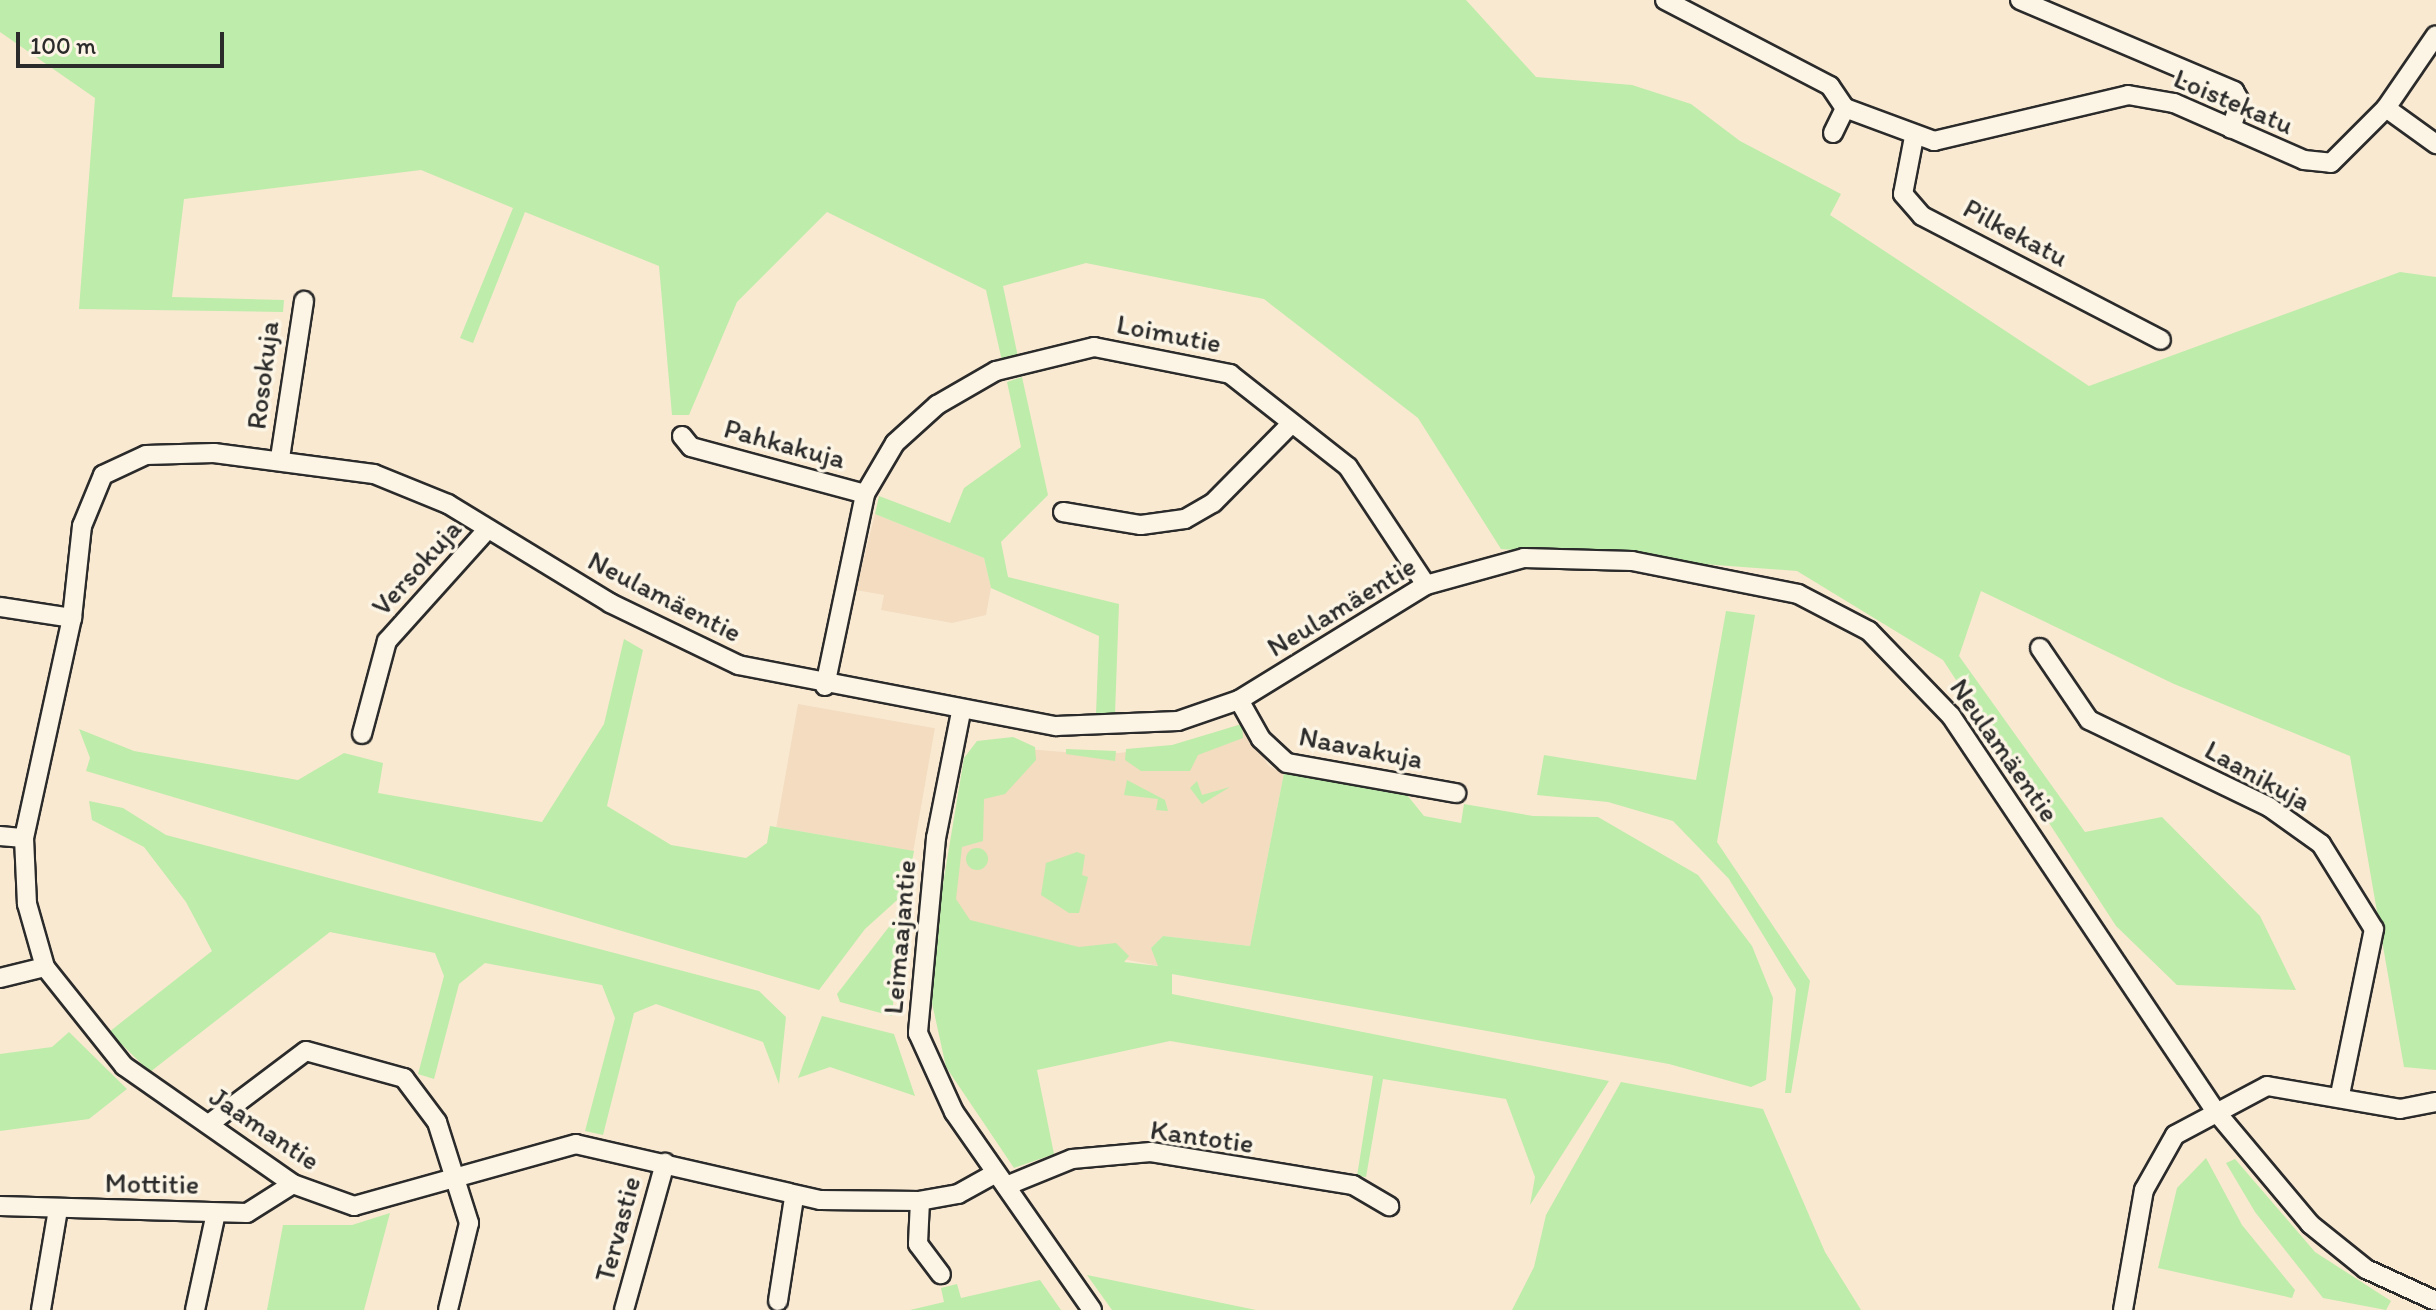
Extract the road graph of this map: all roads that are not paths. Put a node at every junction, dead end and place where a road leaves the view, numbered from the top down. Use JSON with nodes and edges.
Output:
{"nodes":[{"id":1,"x":1665,"y":0,"type":"edge"},
{"id":2,"x":2020,"y":0,"type":"edge"},
{"id":3,"x":2436,"y":35,"type":"edge"},
{"id":4,"x":1845,"y":108,"type":"junction"},
{"id":5,"x":2386,"y":108,"type":"junction"},
{"id":6,"x":2231,"y":129,"type":"junction"},
{"id":7,"x":1833,"y":133,"type":"dead end"},
{"id":8,"x":1914,"y":137,"type":"junction"},
{"id":9,"x":2436,"y":144,"type":"edge"},
{"id":10,"x":304,"y":301,"type":"dead end"},
{"id":11,"x":2161,"y":340,"type":"dead end"},
{"id":12,"x":1291,"y":424,"type":"junction"},
{"id":13,"x":687,"y":441,"type":"dead end"},
{"id":14,"x":280,"y":458,"type":"junction"},
{"id":15,"x":103,"y":475,"type":"joint"},
{"id":16,"x":865,"y":494,"type":"junction"},
{"id":17,"x":1063,"y":512,"type":"dead end"},
{"id":18,"x":487,"y":530,"type":"junction"},
{"id":19,"x":1426,"y":585,"type":"junction"},
{"id":20,"x":0,"y":607,"type":"edge"},
{"id":21,"x":72,"y":618,"type":"junction"},
{"id":22,"x":2040,"y":648,"type":"dead end"},
{"id":23,"x":825,"y":686,"type":"junction"},
{"id":24,"x":1239,"y":700,"type":"junction"},
{"id":25,"x":961,"y":712,"type":"junction"},
{"id":26,"x":362,"y":734,"type":"dead end"},
{"id":27,"x":1456,"y":793,"type":"dead end"},
{"id":28,"x":0,"y":836,"type":"edge"},
{"id":29,"x":24,"y":838,"type":"junction"},
{"id":30,"x":45,"y":967,"type":"junction"},
{"id":31,"x":0,"y":978,"type":"edge"},
{"id":32,"x":2340,"y":1094,"type":"junction"},
{"id":33,"x":2436,"y":1102,"type":"edge"},
{"id":34,"x":2217,"y":1113,"type":"junction"},
{"id":35,"x":209,"y":1124,"type":"junction"},
{"id":36,"x":665,"y":1163,"type":"junction"},
{"id":37,"x":453,"y":1178,"type":"junction"},
{"id":38,"x":1001,"y":1180,"type":"junction"},
{"id":39,"x":293,"y":1184,"type":"junction"},
{"id":40,"x":794,"y":1198,"type":"junction"},
{"id":41,"x":920,"y":1201,"type":"junction"},
{"id":42,"x":0,"y":1206,"type":"edge"},
{"id":43,"x":1389,"y":1206,"type":"dead end"},
{"id":44,"x":58,"y":1209,"type":"junction"},
{"id":45,"x":216,"y":1213,"type":"junction"},
{"id":46,"x":941,"y":1274,"type":"dead end"},
{"id":47,"x":778,"y":1301,"type":"dead end"},
{"id":48,"x":2436,"y":1301,"type":"edge"},
{"id":49,"x":41,"y":1310,"type":"edge"},
{"id":50,"x":195,"y":1310,"type":"edge"},
{"id":51,"x":448,"y":1310,"type":"edge"},
{"id":52,"x":624,"y":1310,"type":"edge"},
{"id":53,"x":1092,"y":1310,"type":"edge"},
{"id":54,"x":2123,"y":1310,"type":"edge"}],
"edges":[{"from":1,"to":4,"type":"street"},
{"from":2,"to":6,"type":"street"},
{"from":3,"to":5,"type":"street","name":"Loistekatu"},
{"from":4,"to":7,"type":"street"},
{"from":4,"to":8,"type":"street","name":"Loistekatu"},
{"from":5,"to":6,"type":"street","name":"Loistekatu"},
{"from":5,"to":9,"type":"street"},
{"from":6,"to":8,"type":"street","name":"Loistekatu"},
{"from":8,"to":11,"type":"street","name":"Pilkekatu"},
{"from":10,"to":14,"type":"street","name":"Rosokuja"},
{"from":12,"to":16,"type":"street","name":"Loimutie"},
{"from":12,"to":17,"type":"street"},
{"from":12,"to":19,"type":"street","name":"Loimutie"},
{"from":13,"to":16,"type":"street","name":"Pahkakuja"},
{"from":14,"to":15,"type":"street","name":"Neulamäentie"},
{"from":14,"to":18,"type":"street","name":"Neulamäentie"},
{"from":15,"to":21,"type":"street","name":"Jaamantie"},
{"from":16,"to":23,"type":"street","name":"Loimutie"},
{"from":18,"to":23,"type":"street","name":"Neulamäentie"},
{"from":18,"to":26,"type":"street","name":"Versokuja"},
{"from":19,"to":24,"type":"street","name":"Neulamäentie"},
{"from":19,"to":34,"type":"street","name":"Neulamäentie"},
{"from":20,"to":21,"type":"street"},
{"from":21,"to":29,"type":"street","name":"Jaamantie"},
{"from":22,"to":32,"type":"street","name":"Laanikuja"},
{"from":23,"to":25,"type":"street","name":"Neulamäentie"},
{"from":24,"to":25,"type":"street","name":"Neulamäentie"},
{"from":24,"to":27,"type":"street","name":"Naavakuja"},
{"from":25,"to":38,"type":"street","name":"Leimaajantie"},
{"from":28,"to":29,"type":"street"},
{"from":29,"to":30,"type":"street","name":"Jaamantie"},
{"from":30,"to":31,"type":"street"},
{"from":30,"to":35,"type":"street","name":"Jaamantie"},
{"from":32,"to":33,"type":"street"},
{"from":32,"to":34,"type":"street"},
{"from":34,"to":48,"type":"street","name":"Neulamäentie"},
{"from":34,"to":54,"type":"street"},
{"from":35,"to":37,"type":"street"},
{"from":35,"to":39,"type":"street","name":"Jaamantie"},
{"from":36,"to":37,"type":"street","name":"Jaamantie"},
{"from":36,"to":40,"type":"street","name":"Jaamantie"},
{"from":36,"to":52,"type":"street","name":"Tervastie"},
{"from":37,"to":39,"type":"street","name":"Jaamantie"},
{"from":37,"to":51,"type":"street"},
{"from":38,"to":41,"type":"street","name":"Jaamantie"},
{"from":38,"to":43,"type":"street","name":"Kantotie"},
{"from":38,"to":53,"type":"street","name":"Leimaajantie"},
{"from":39,"to":45,"type":"street","name":"Mottitie"},
{"from":40,"to":41,"type":"street","name":"Jaamantie"},
{"from":40,"to":47,"type":"street"},
{"from":41,"to":46,"type":"street"},
{"from":42,"to":44,"type":"street","name":"Mottitie"},
{"from":44,"to":45,"type":"street","name":"Mottitie"},
{"from":44,"to":49,"type":"street"},
{"from":45,"to":50,"type":"street"}]}
